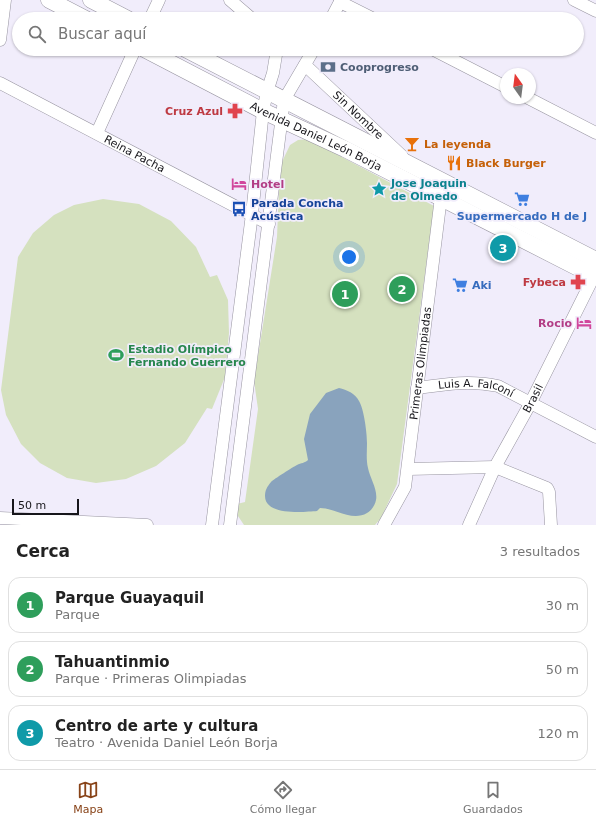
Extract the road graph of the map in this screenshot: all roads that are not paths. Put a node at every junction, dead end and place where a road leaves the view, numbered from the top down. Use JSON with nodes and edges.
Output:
{"nodes":[{"id":1,"x":5,"y":0,"type":"edge"},
{"id":2,"x":49,"y":0,"type":"edge"},
{"id":3,"x":91,"y":0,"type":"edge"},
{"id":4,"x":160,"y":0,"type":"edge"},
{"id":5,"x":230,"y":0,"type":"edge"},
{"id":6,"x":575,"y":0,"type":"edge"},
{"id":7,"x":341,"y":1,"type":"edge"},
{"id":8,"x":596,"y":11,"type":"edge"},
{"id":9,"x":72,"y":12,"type":"edge"},
{"id":10,"x":114,"y":12,"type":"edge"},
{"id":11,"x":154,"y":12,"type":"edge"},
{"id":12,"x":244,"y":12,"type":"edge"},
{"id":13,"x":335,"y":12,"type":"edge"},
{"id":14,"x":361,"y":12,"type":"edge"},
{"id":15,"x":0,"y":40,"type":"edge"},
{"id":16,"x":132,"y":56,"type":"edge"},
{"id":17,"x":157,"y":56,"type":"edge"},
{"id":18,"x":198,"y":56,"type":"edge"},
{"id":19,"x":276,"y":56,"type":"edge"},
{"id":20,"x":310,"y":56,"type":"edge"},
{"id":21,"x":446,"y":56,"type":"edge"},
{"id":22,"x":305,"y":65,"type":"junction"},
{"id":23,"x":0,"y":83,"type":"edge"},
{"id":24,"x":500,"y":84,"type":"edge"},
{"id":25,"x":267,"y":92,"type":"junction"},
{"id":26,"x":284,"y":100,"type":"junction"},
{"id":27,"x":536,"y":102,"type":"edge"},
{"id":28,"x":263,"y":111,"type":"junction"},
{"id":29,"x":281,"y":119,"type":"junction"},
{"id":30,"x":596,"y":132,"type":"edge"},
{"id":31,"x":97,"y":133,"type":"junction"},
{"id":32,"x":411,"y":165,"type":"junction"},
{"id":33,"x":441,"y":197,"type":"junction"},
{"id":34,"x":252,"y":214,"type":"junction"},
{"id":35,"x":269,"y":224,"type":"junction"},
{"id":36,"x":596,"y":260,"type":"edge"},
{"id":37,"x":595,"y":275,"type":"edge"},
{"id":38,"x":417,"y":388,"type":"junction"},
{"id":39,"x":530,"y":404,"type":"junction"},
{"id":40,"x":596,"y":437,"type":"edge"},
{"id":41,"x":495,"y":467,"type":"junction"},
{"id":42,"x":408,"y":469,"type":"junction"},
{"id":43,"x":0,"y":518,"type":"edge"},
{"id":44,"x":147,"y":525,"type":"edge"},
{"id":45,"x":212,"y":525,"type":"edge"},
{"id":46,"x":230,"y":525,"type":"edge"},
{"id":47,"x":384,"y":525,"type":"edge"},
{"id":48,"x":470,"y":525,"type":"edge"},
{"id":49,"x":551,"y":525,"type":"edge"}],
"edges":[{"from":1,"to":15,"type":"street"},
{"from":2,"to":9,"type":"main road"},
{"from":3,"to":10,"type":"main road"},
{"from":4,"to":11,"type":"street"},
{"from":5,"to":12,"type":"street"},
{"from":6,"to":8,"type":"street"},
{"from":7,"to":13,"type":"street"},
{"from":7,"to":14,"type":"street"},
{"from":16,"to":31,"type":"street"},
{"from":17,"to":28,"type":"main road","name":"Avenida Daniel León Borja"},
{"from":18,"to":25,"type":"main road","name":"Avenida Daniel León Borja"},
{"from":19,"to":25,"type":"street"},
{"from":20,"to":22,"type":"street"},
{"from":21,"to":24,"type":"street"},
{"from":22,"to":26,"type":"street"},
{"from":22,"to":32,"type":"street","name":"Sin Nombre"},
{"from":23,"to":31,"type":"street","name":"Reina Pacha"},
{"from":25,"to":26,"type":"main road","name":"Avenida Daniel León Borja"},
{"from":25,"to":28,"type":"street"},
{"from":26,"to":29,"type":"street"},
{"from":26,"to":32,"type":"main road","name":"Avenida Daniel León Borja"},
{"from":27,"to":30,"type":"street"},
{"from":28,"to":29,"type":"main road","name":"Avenida Daniel León Borja"},
{"from":28,"to":34,"type":"street"},
{"from":29,"to":33,"type":"main road","name":"Avenida Daniel León Borja"},
{"from":29,"to":35,"type":"street"},
{"from":31,"to":34,"type":"street","name":"Reina Pacha"},
{"from":32,"to":36,"type":"main road","name":"Avenida Daniel León Borja"},
{"from":33,"to":37,"type":"main road","name":"Avenida Daniel León Borja"},
{"from":33,"to":38,"type":"street","name":"Primeras Olimpiadas"},
{"from":34,"to":35,"type":"street","name":"Reina Pacha"},
{"from":34,"to":45,"type":"street"},
{"from":35,"to":46,"type":"street"},
{"from":37,"to":39,"type":"street","name":"Brasil"},
{"from":38,"to":39,"type":"street","name":"Luis A. Falconí"},
{"from":38,"to":42,"type":"street","name":"Primeras Olimpiadas"},
{"from":39,"to":40,"type":"street","name":"Luis A. Falconí"},
{"from":39,"to":41,"type":"street","name":"Brasil"},
{"from":41,"to":42,"type":"street"},
{"from":41,"to":48,"type":"street","name":"Brasil"},
{"from":41,"to":49,"type":"street"},
{"from":42,"to":47,"type":"street","name":"Primeras Olimpiadas"},
{"from":43,"to":44,"type":"street"}]}
